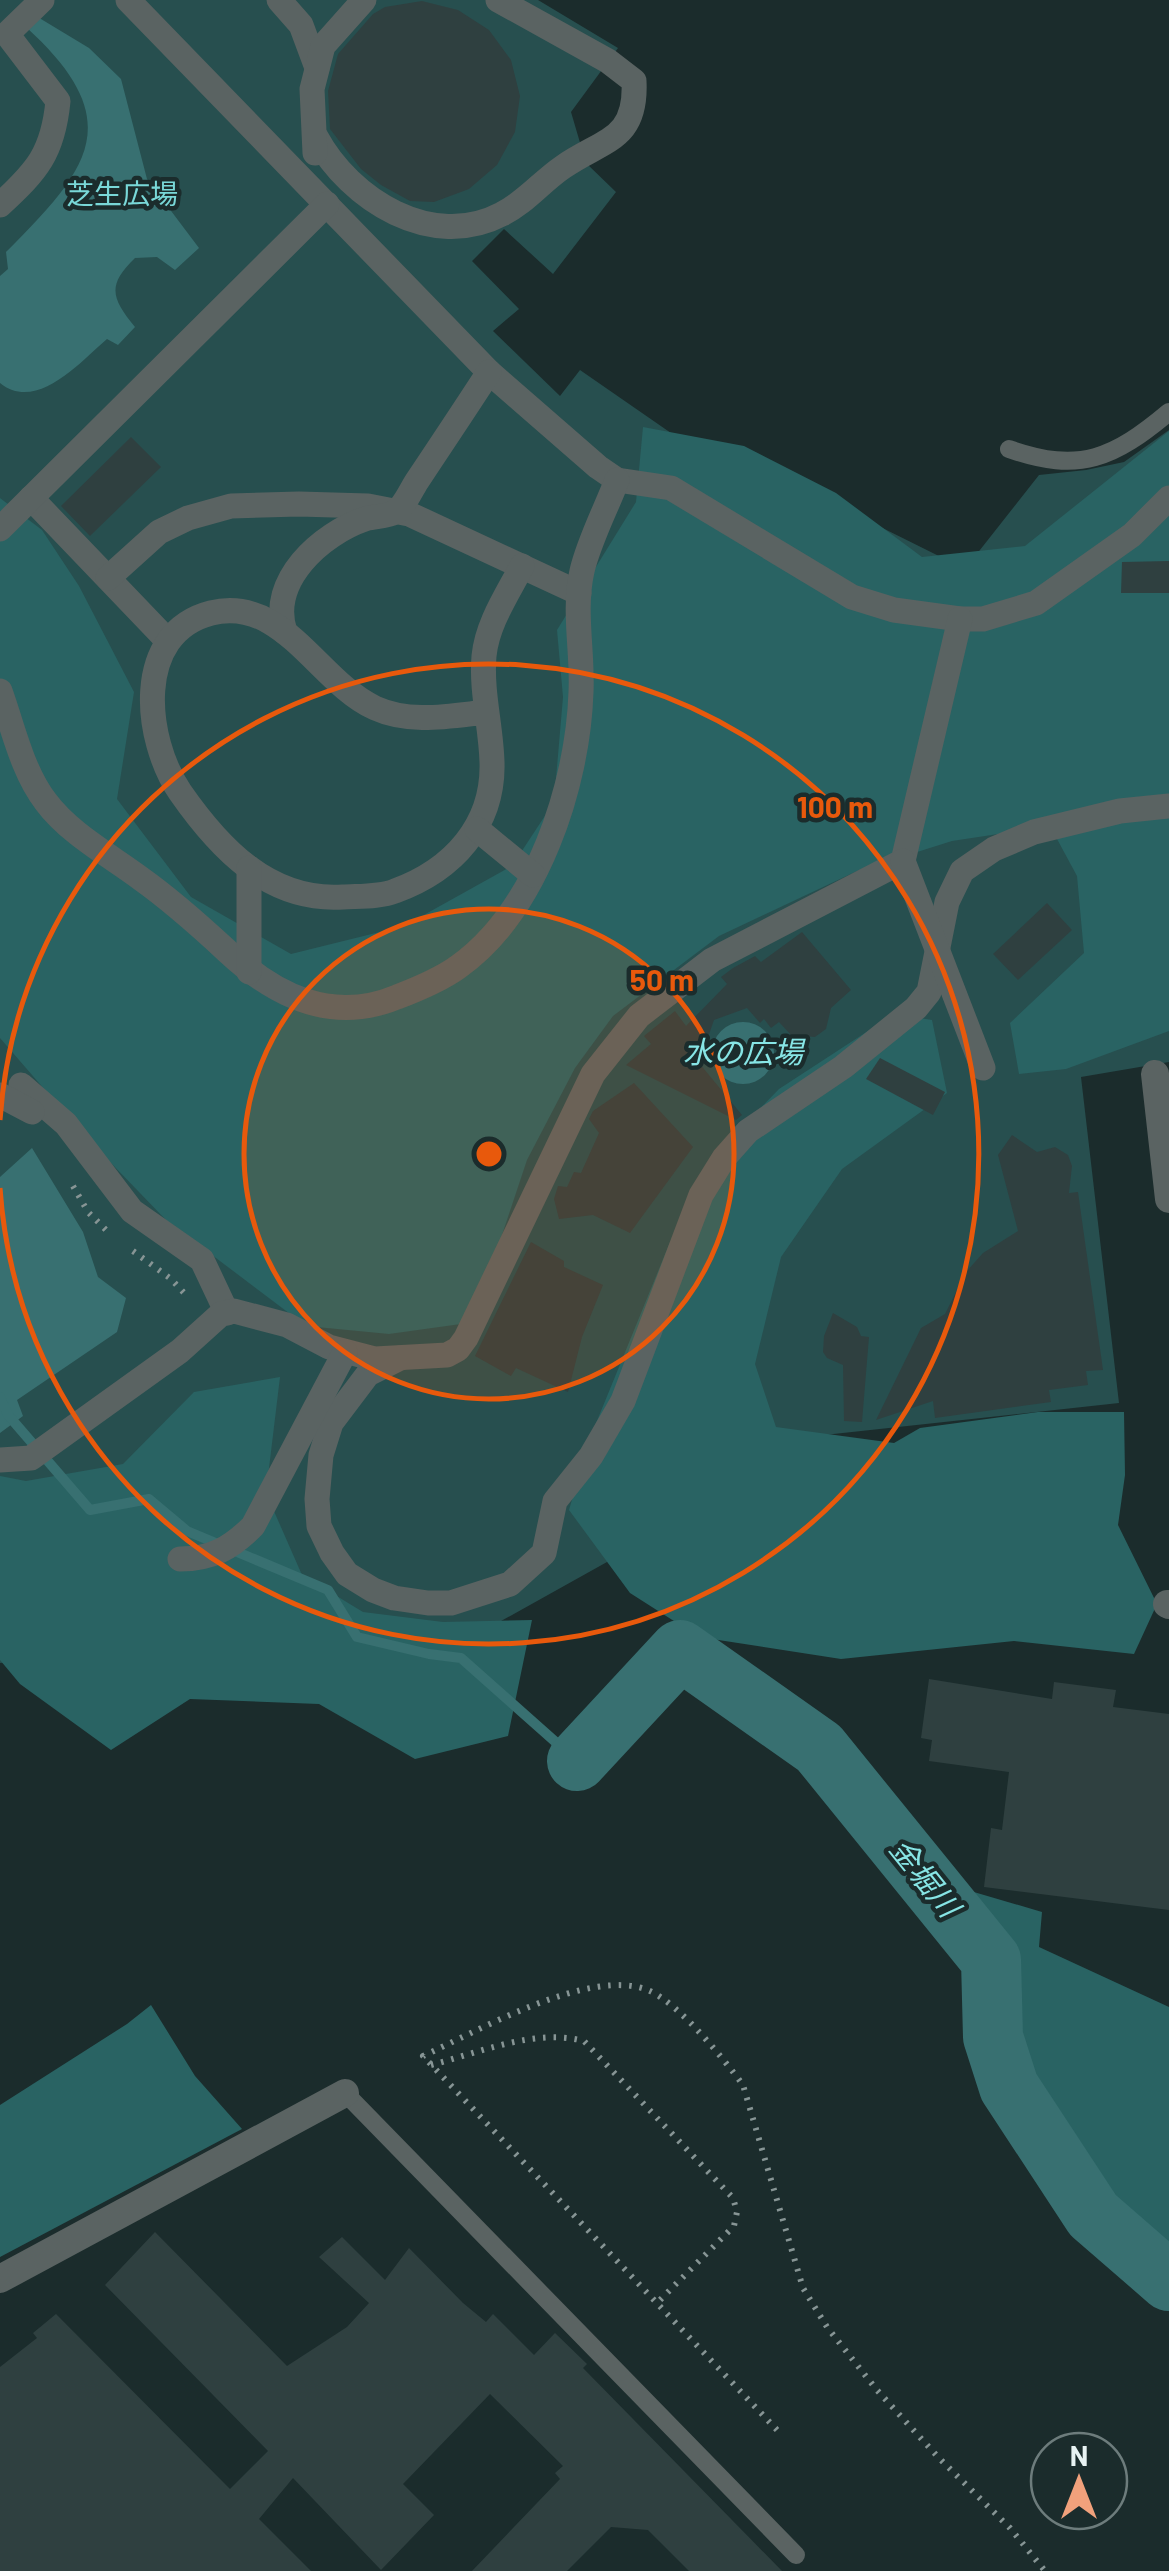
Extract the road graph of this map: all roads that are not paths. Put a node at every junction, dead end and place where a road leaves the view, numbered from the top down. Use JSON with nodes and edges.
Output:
{"nodes":[{"id":1,"x":42,"y":0,"type":"edge"},
{"id":2,"x":128,"y":0,"type":"edge"},
{"id":3,"x":278,"y":0,"type":"edge"},
{"id":4,"x":364,"y":0,"type":"edge"},
{"id":5,"x":498,"y":0,"type":"edge"},
{"id":6,"x":317,"y":68,"type":"junction"},
{"id":7,"x":316,"y":137,"type":"junction"},
{"id":8,"x":308,"y":185,"type":"junction"},
{"id":9,"x":327,"y":204,"type":"junction"},
{"id":10,"x":0,"y":205,"type":"edge"},
{"id":11,"x":489,"y":372,"type":"junction"},
{"id":12,"x":1169,"y":412,"type":"edge"},
{"id":13,"x":1009,"y":449,"type":"dead end"},
{"id":14,"x":617,"y":480,"type":"junction"},
{"id":15,"x":31,"y":498,"type":"junction"},
{"id":16,"x":1169,"y":498,"type":"edge"},
{"id":17,"x":397,"y":512,"type":"junction"},
{"id":18,"x":0,"y":528,"type":"edge"},
{"id":19,"x":522,"y":566,"type":"junction"},
{"id":20,"x":108,"y":578,"type":"junction"},
{"id":21,"x":580,"y":593,"type":"junction"},
{"id":22,"x":960,"y":620,"type":"junction"},
{"id":23,"x":285,"y":632,"type":"junction"},
{"id":24,"x":168,"y":640,"type":"junction"},
{"id":25,"x":0,"y":691,"type":"edge"},
{"id":26,"x":486,"y":712,"type":"junction"},
{"id":27,"x":1169,"y":806,"type":"edge"},
{"id":28,"x":477,"y":830,"type":"junction"},
{"id":29,"x":903,"y":861,"type":"junction"},
{"id":30,"x":249,"y":868,"type":"junction"},
{"id":31,"x":533,"y":875,"type":"junction"},
{"id":32,"x":249,"y":972,"type":"junction"},
{"id":33,"x":984,"y":1068,"type":"dead end"},
{"id":34,"x":1155,"y":1074,"type":"dead end"},
{"id":35,"x":10,"y":1090,"type":"edge"},
{"id":36,"x":32,"y":1112,"type":"dead end"},
{"id":37,"x":1165,"y":1120,"type":"edge"},
{"id":38,"x":1169,"y":1199,"type":"edge"},
{"id":39,"x":227,"y":1313,"type":"junction"},
{"id":40,"x":345,"y":1352,"type":"junction"},
{"id":41,"x":400,"y":1358,"type":"junction"},
{"id":42,"x":0,"y":1460,"type":"edge"},
{"id":43,"x":180,"y":1558,"type":"dead end"},
{"id":44,"x":345,"y":2093,"type":"joint"},
{"id":45,"x":0,"y":2278,"type":"edge"},
{"id":46,"x":796,"y":2555,"type":"dead end"}],
"edges":[{"from":1,"to":10,"type":"street"},
{"from":2,"to":8,"type":"street"},
{"from":3,"to":6,"type":"street"},
{"from":4,"to":6,"type":"street"},
{"from":5,"to":7,"type":"street"},
{"from":6,"to":7,"type":"street"},
{"from":7,"to":8,"type":"street"},
{"from":8,"to":9,"type":"street"},
{"from":9,"to":11,"type":"street"},
{"from":9,"to":15,"type":"street"},
{"from":11,"to":14,"type":"street"},
{"from":11,"to":17,"type":"street"},
{"from":12,"to":13,"type":"lane"},
{"from":14,"to":21,"type":"street"},
{"from":14,"to":22,"type":"street"},
{"from":15,"to":18,"type":"street"},
{"from":15,"to":20,"type":"street"},
{"from":16,"to":22,"type":"street"},
{"from":17,"to":19,"type":"street"},
{"from":17,"to":20,"type":"street"},
{"from":17,"to":23,"type":"street"},
{"from":19,"to":21,"type":"street"},
{"from":19,"to":26,"type":"street"},
{"from":20,"to":24,"type":"street"},
{"from":21,"to":31,"type":"street"},
{"from":22,"to":29,"type":"street"},
{"from":23,"to":24,"type":"street"},
{"from":23,"to":26,"type":"street"},
{"from":24,"to":30,"type":"street"},
{"from":25,"to":32,"type":"street"},
{"from":26,"to":28,"type":"street"},
{"from":27,"to":41,"type":"street"},
{"from":28,"to":30,"type":"street"},
{"from":28,"to":31,"type":"street"},
{"from":29,"to":33,"type":"street","bridge":true},
{"from":29,"to":41,"type":"street"},
{"from":30,"to":32,"type":"street"},
{"from":31,"to":32,"type":"street"},
{"from":34,"to":37,"type":"street"},
{"from":35,"to":36,"type":"street"},
{"from":35,"to":39,"type":"street"},
{"from":37,"to":38,"type":"street"},
{"from":39,"to":40,"type":"street"},
{"from":39,"to":42,"type":"street"},
{"from":40,"to":41,"type":"street"},
{"from":40,"to":43,"type":"street"},
{"from":44,"to":45,"type":"street"},
{"from":44,"to":46,"type":"lane"}]}
